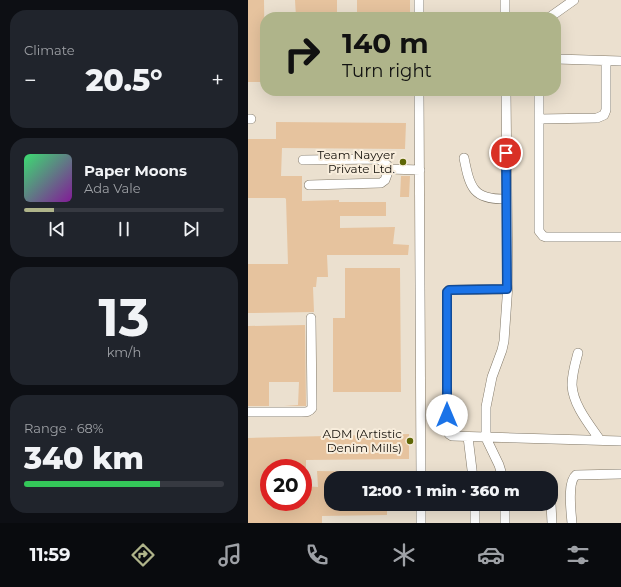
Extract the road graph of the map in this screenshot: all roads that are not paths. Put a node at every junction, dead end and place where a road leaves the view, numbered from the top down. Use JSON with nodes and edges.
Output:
{"nodes":[{"id":1,"x":419,"y":0,"type":"edge"},
{"id":2,"x":505,"y":0,"type":"edge"},
{"id":3,"x":574,"y":0,"type":"edge"},
{"id":4,"x":419,"y":12,"type":"edge"},
{"id":5,"x":505,"y":12,"type":"edge"},
{"id":6,"x":557,"y":12,"type":"edge"},
{"id":7,"x":561,"y":60,"type":"edge"},
{"id":8,"x":606,"y":60,"type":"junction"},
{"id":9,"x":621,"y":61,"type":"edge"},
{"id":10,"x":420,"y":96,"type":"edge"},
{"id":11,"x":506,"y":96,"type":"edge"},
{"id":12,"x":539,"y":96,"type":"edge"},
{"id":13,"x":539,"y":119,"type":"junction"},
{"id":14,"x":464,"y":158,"type":"dead end"},
{"id":15,"x":303,"y":160,"type":"dead end"},
{"id":16,"x":389,"y":169,"type":"junction"},
{"id":17,"x":420,"y":170,"type":"junction"},
{"id":18,"x":309,"y":184,"type":"dead end"},
{"id":19,"x":507,"y":199,"type":"junction"},
{"id":20,"x":621,"y":237,"type":"edge"},
{"id":21,"x":507,"y":289,"type":"junction"},
{"id":22,"x":311,"y":318,"type":"dead end"},
{"id":23,"x":578,"y":354,"type":"dead end"},
{"id":24,"x":248,"y":412,"type":"edge"},
{"id":25,"x":468,"y":436,"type":"junction"},
{"id":26,"x":486,"y":438,"type":"junction"},
{"id":27,"x":600,"y":440,"type":"junction"},
{"id":28,"x":621,"y":441,"type":"edge"},
{"id":29,"x":421,"y":471,"type":"edge"},
{"id":30,"x":472,"y":471,"type":"edge"},
{"id":31,"x":501,"y":471,"type":"edge"},
{"id":32,"x":621,"y":474,"type":"edge"},
{"id":33,"x":421,"y":511,"type":"edge"},
{"id":34,"x":475,"y":511,"type":"edge"},
{"id":35,"x":505,"y":511,"type":"edge"},
{"id":36,"x":551,"y":511,"type":"edge"},
{"id":37,"x":421,"y":523,"type":"edge"},
{"id":38,"x":475,"y":523,"type":"edge"},
{"id":39,"x":505,"y":523,"type":"edge"},
{"id":40,"x":552,"y":523,"type":"edge"},
{"id":41,"x":572,"y":523,"type":"edge"}],
"edges":[{"from":1,"to":4,"type":"street"},
{"from":2,"to":5,"type":"street"},
{"from":3,"to":6,"type":"street"},
{"from":7,"to":8,"type":"street"},
{"from":8,"to":9,"type":"street"},
{"from":8,"to":13,"type":"street"},
{"from":10,"to":17,"type":"street"},
{"from":11,"to":19,"type":"street"},
{"from":12,"to":13,"type":"street"},
{"from":13,"to":20,"type":"street"},
{"from":14,"to":19,"type":"street"},
{"from":15,"to":16,"type":"street"},
{"from":16,"to":17,"type":"street"},
{"from":16,"to":18,"type":"street"},
{"from":17,"to":29,"type":"street"},
{"from":19,"to":21,"type":"street"},
{"from":21,"to":25,"type":"street"},
{"from":21,"to":26,"type":"street"},
{"from":22,"to":24,"type":"street"},
{"from":23,"to":27,"type":"street"},
{"from":25,"to":26,"type":"street"},
{"from":25,"to":30,"type":"street"},
{"from":26,"to":27,"type":"street"},
{"from":26,"to":31,"type":"street"},
{"from":27,"to":28,"type":"street"},
{"from":32,"to":41,"type":"street"},
{"from":33,"to":37,"type":"street"},
{"from":34,"to":38,"type":"street"},
{"from":35,"to":39,"type":"street"},
{"from":36,"to":40,"type":"street"}]}
